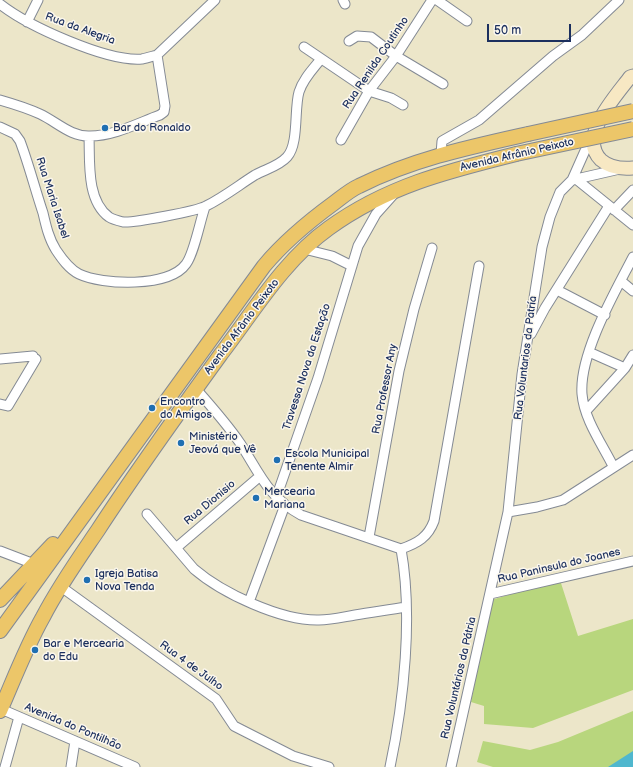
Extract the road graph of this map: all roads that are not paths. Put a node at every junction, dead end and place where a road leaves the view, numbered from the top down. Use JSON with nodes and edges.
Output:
{"nodes":[{"id":1,"x":38,"y":0,"type":"edge"},
{"id":2,"x":215,"y":0,"type":"edge"},
{"id":3,"x":432,"y":0,"type":"edge"},
{"id":4,"x":437,"y":0,"type":"edge"},
{"id":5,"x":619,"y":0,"type":"edge"},
{"id":6,"x":0,"y":4,"type":"edge"},
{"id":7,"x":466,"y":21,"type":"dead end"},
{"id":8,"x":27,"y":22,"type":"junction"},
{"id":9,"x":349,"y":41,"type":"dead end"},
{"id":10,"x":304,"y":47,"type":"dead end"},
{"id":11,"x":158,"y":55,"type":"junction"},
{"id":12,"x":396,"y":56,"type":"junction"},
{"id":13,"x":321,"y":59,"type":"junction"},
{"id":14,"x":632,"y":75,"type":"edge"},
{"id":15,"x":443,"y":84,"type":"dead end"},
{"id":16,"x":369,"y":91,"type":"junction"},
{"id":17,"x":0,"y":100,"type":"edge"},
{"id":18,"x":404,"y":104,"type":"dead end"},
{"id":19,"x":633,"y":111,"type":"edge"},
{"id":20,"x":596,"y":126,"type":"junction"},
{"id":21,"x":0,"y":127,"type":"edge"},
{"id":22,"x":633,"y":129,"type":"edge"},
{"id":23,"x":89,"y":136,"type":"junction"},
{"id":24,"x":341,"y":140,"type":"dead end"},
{"id":25,"x":442,"y":148,"type":"junction"},
{"id":26,"x":627,"y":168,"type":"edge"},
{"id":27,"x":574,"y":179,"type":"junction"},
{"id":28,"x":399,"y":188,"type":"junction"},
{"id":29,"x":633,"y":190,"type":"edge"},
{"id":30,"x":205,"y":207,"type":"junction"},
{"id":31,"x":612,"y":208,"type":"junction"},
{"id":32,"x":633,"y":225,"type":"edge"},
{"id":33,"x":432,"y":248,"type":"dead end"},
{"id":34,"x":304,"y":249,"type":"junction"},
{"id":35,"x":633,"y":257,"type":"edge"},
{"id":36,"x":352,"y":266,"type":"junction"},
{"id":37,"x":479,"y":266,"type":"dead end"},
{"id":38,"x":621,"y":281,"type":"junction"},
{"id":39,"x":557,"y":290,"type":"junction"},
{"id":40,"x":633,"y":291,"type":"edge"},
{"id":41,"x":605,"y":315,"type":"junction"},
{"id":42,"x":528,"y":340,"type":"junction"},
{"id":43,"x":589,"y":352,"type":"junction"},
{"id":44,"x":633,"y":355,"type":"edge"},
{"id":45,"x":0,"y":359,"type":"edge"},
{"id":46,"x":625,"y":368,"type":"junction"},
{"id":47,"x":196,"y":389,"type":"junction"},
{"id":48,"x":0,"y":404,"type":"edge"},
{"id":49,"x":586,"y":411,"type":"junction"},
{"id":50,"x":633,"y":455,"type":"edge"},
{"id":51,"x":613,"y":466,"type":"junction"},
{"id":52,"x":259,"y":477,"type":"junction"},
{"id":53,"x":276,"y":498,"type":"junction"},
{"id":54,"x":92,"y":504,"type":"junction"},
{"id":55,"x":284,"y":505,"type":"junction"},
{"id":56,"x":508,"y":512,"type":"junction"},
{"id":57,"x":147,"y":514,"type":"dead end"},
{"id":58,"x":370,"y":537,"type":"junction"},
{"id":59,"x":176,"y":548,"type":"junction"},
{"id":60,"x":401,"y":548,"type":"junction"},
{"id":61,"x":0,"y":551,"type":"edge"},
{"id":62,"x":633,"y":561,"type":"edge"},
{"id":63,"x":34,"y":564,"type":"junction"},
{"id":64,"x":60,"y":586,"type":"junction"},
{"id":65,"x":490,"y":594,"type":"junction"},
{"id":66,"x":0,"y":600,"type":"edge"},
{"id":67,"x":249,"y":602,"type":"junction"},
{"id":68,"x":406,"y":607,"type":"junction"},
{"id":69,"x":0,"y":631,"type":"edge"},
{"id":70,"x":0,"y":710,"type":"edge"},
{"id":71,"x":19,"y":717,"type":"junction"},
{"id":72,"x":75,"y":741,"type":"junction"},
{"id":73,"x":5,"y":767,"type":"edge"},
{"id":74,"x":71,"y":767,"type":"edge"},
{"id":75,"x":135,"y":767,"type":"edge"},
{"id":76,"x":329,"y":767,"type":"edge"},
{"id":77,"x":390,"y":767,"type":"edge"},
{"id":78,"x":451,"y":767,"type":"edge"}],
"edges":[{"from":1,"to":8,"type":"street"},
{"from":2,"to":11,"type":"street"},
{"from":3,"to":12,"type":"street","name":"Rua Renilda Coutinho"},
{"from":4,"to":7,"type":"street"},
{"from":5,"to":25,"type":"street"},
{"from":6,"to":8,"type":"street","name":"Rua da Alegria"},
{"from":8,"to":11,"type":"street","name":"Rua da Alegria"},
{"from":9,"to":12,"type":"street"},
{"from":10,"to":13,"type":"street"},
{"from":11,"to":23,"type":"street"},
{"from":12,"to":15,"type":"street"},
{"from":12,"to":16,"type":"street","name":"Rua Renilda Coutinho"},
{"from":13,"to":16,"type":"street"},
{"from":13,"to":30,"type":"street"},
{"from":14,"to":20,"type":"street"},
{"from":16,"to":18,"type":"street"},
{"from":16,"to":24,"type":"street","name":"Rua Renilda Coutinho"},
{"from":17,"to":23,"type":"street"},
{"from":19,"to":25,"type":"main road","name":"Avenida Afrânio Peixoto","bridge":true},
{"from":20,"to":26,"type":"street"},
{"from":20,"to":27,"type":"street","name":"Rua Voluntarios da Patría"},
{"from":21,"to":30,"type":"street","name":"Rua Maria Isabel"},
{"from":22,"to":28,"type":"main road","name":"Avenida Afrânio Peixoto","bridge":true},
{"from":23,"to":30,"type":"street"},
{"from":25,"to":54,"type":"main road","name":"Avenida Afrânio Peixoto"},
{"from":26,"to":27,"type":"street"},
{"from":27,"to":31,"type":"street"},
{"from":27,"to":42,"type":"street","name":"Rua Voluntarios da Patría"},
{"from":28,"to":34,"type":"main road","name":"Avenida Afrânio Peixoto"},
{"from":28,"to":36,"type":"street","name":"Travessa Nova da Estação"},
{"from":29,"to":31,"type":"street"},
{"from":31,"to":32,"type":"street"},
{"from":31,"to":39,"type":"street"},
{"from":33,"to":58,"type":"street","name":"Rua Professor Any"},
{"from":34,"to":36,"type":"street"},
{"from":34,"to":47,"type":"main road","name":"Avenida Afrânio Peixoto"},
{"from":35,"to":38,"type":"street"},
{"from":36,"to":53,"type":"street","name":"Travessa Nova da Estação"},
{"from":37,"to":60,"type":"street"},
{"from":38,"to":40,"type":"street"},
{"from":38,"to":41,"type":"street"},
{"from":39,"to":41,"type":"street"},
{"from":39,"to":42,"type":"street"},
{"from":41,"to":43,"type":"street"},
{"from":42,"to":56,"type":"street","name":"Rua Voluntarios da Patría"},
{"from":43,"to":46,"type":"street"},
{"from":43,"to":49,"type":"street"},
{"from":44,"to":46,"type":"street"},
{"from":45,"to":48,"type":"street"},
{"from":46,"to":49,"type":"street"},
{"from":47,"to":52,"type":"street"},
{"from":47,"to":64,"type":"main road","name":"Avenida Afrânio Peixoto"},
{"from":49,"to":51,"type":"street"},
{"from":50,"to":51,"type":"street"},
{"from":51,"to":56,"type":"street"},
{"from":52,"to":53,"type":"street"},
{"from":52,"to":59,"type":"street","name":"Rua Dionisio"},
{"from":53,"to":55,"type":"street"},
{"from":54,"to":63,"type":"main road"},
{"from":54,"to":69,"type":"main road","name":"Avenida Afrânio Peixoto"},
{"from":55,"to":58,"type":"street"},
{"from":55,"to":67,"type":"street"},
{"from":56,"to":65,"type":"street","name":"Rua Voluntarios da Patría"},
{"from":57,"to":59,"type":"street"},
{"from":58,"to":60,"type":"street"},
{"from":59,"to":67,"type":"street"},
{"from":60,"to":68,"type":"street"},
{"from":61,"to":63,"type":"street"},
{"from":62,"to":65,"type":"street","name":"Rua Paninsula do Joanes"},
{"from":63,"to":66,"type":"main road"},
{"from":64,"to":70,"type":"main road","name":"Avenida Afrânio Peixoto"},
{"from":64,"to":76,"type":"street","name":"Rua 4 de Julho"},
{"from":65,"to":78,"type":"street","name":"Rua Voluntários da Pátria"},
{"from":67,"to":68,"type":"street"},
{"from":68,"to":77,"type":"street"},
{"from":70,"to":71,"type":"street","name":"Avenida do Pontilhão"},
{"from":71,"to":72,"type":"street","name":"Avenida do Pontilhão"},
{"from":71,"to":73,"type":"street"},
{"from":72,"to":74,"type":"street"},
{"from":72,"to":75,"type":"street","name":"Avenida do Pontilhão"}]}
